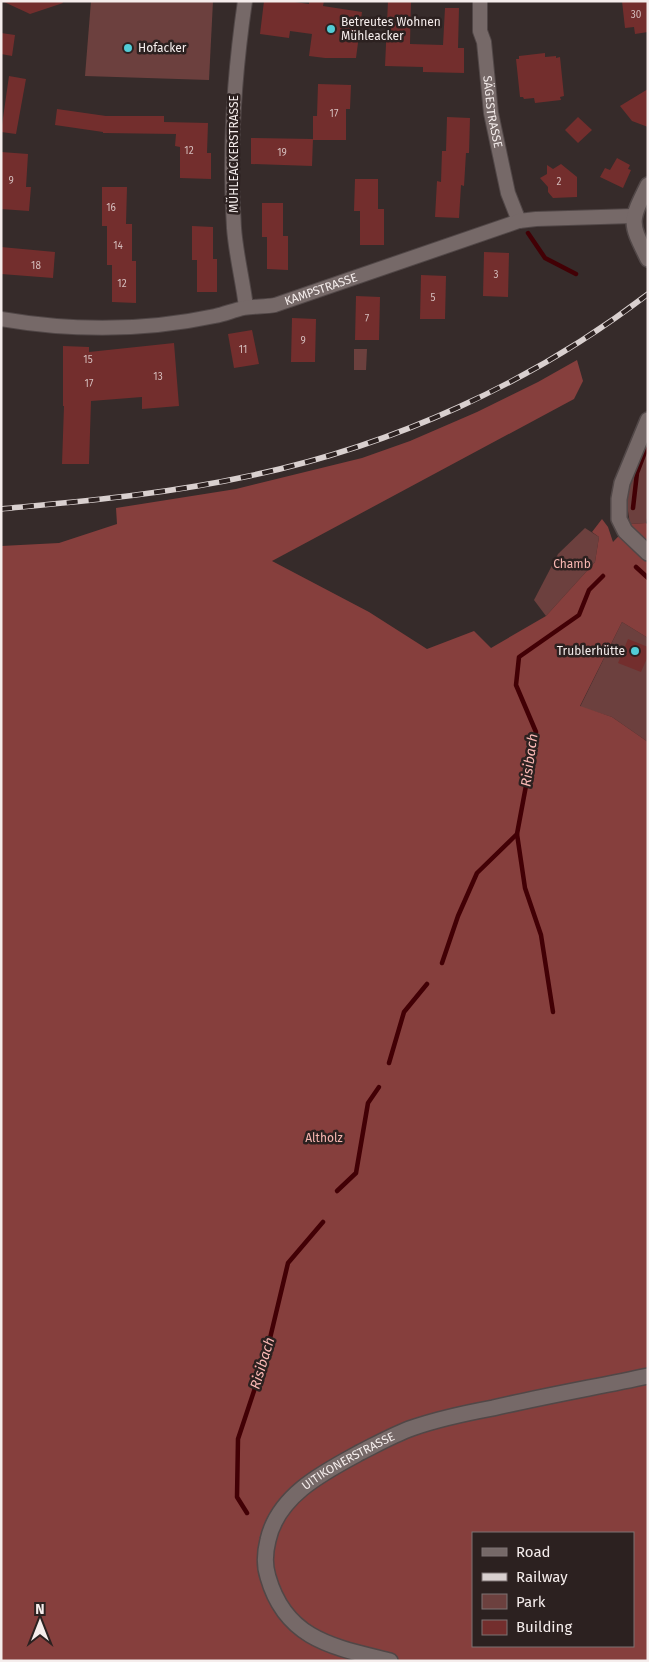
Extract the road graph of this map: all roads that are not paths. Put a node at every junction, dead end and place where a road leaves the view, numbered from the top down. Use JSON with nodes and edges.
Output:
{"nodes":[{"id":1,"x":245,"y":1,"type":"edge"},
{"id":2,"x":480,"y":1,"type":"edge"},
{"id":3,"x":648,"y":185,"type":"edge"},
{"id":4,"x":633,"y":216,"type":"junction"},
{"id":5,"x":519,"y":221,"type":"junction"},
{"id":6,"x":648,"y":259,"type":"edge"},
{"id":7,"x":246,"y":307,"type":"junction"},
{"id":8,"x":1,"y":319,"type":"edge"},
{"id":9,"x":648,"y":420,"type":"edge"},
{"id":10,"x":648,"y":552,"type":"edge"},
{"id":11,"x":648,"y":1376,"type":"edge"},
{"id":12,"x":390,"y":1661,"type":"edge"}],
"edges":[{"from":1,"to":7,"type":"street","name":"MÜHLEACKERSTRASSE"},
{"from":2,"to":5,"type":"street","name":"SÄGESTRASSE"},
{"from":3,"to":4,"type":"street"},
{"from":4,"to":5,"type":"street","name":"KAMPSTRASSE"},
{"from":4,"to":6,"type":"street"},
{"from":5,"to":7,"type":"street","name":"KAMPSTRASSE"},
{"from":7,"to":8,"type":"street","name":"KAMPSTRASSE"},
{"from":9,"to":10,"type":"street"},
{"from":11,"to":12,"type":"street","name":"UITIKONERSTRASSE"}]}
